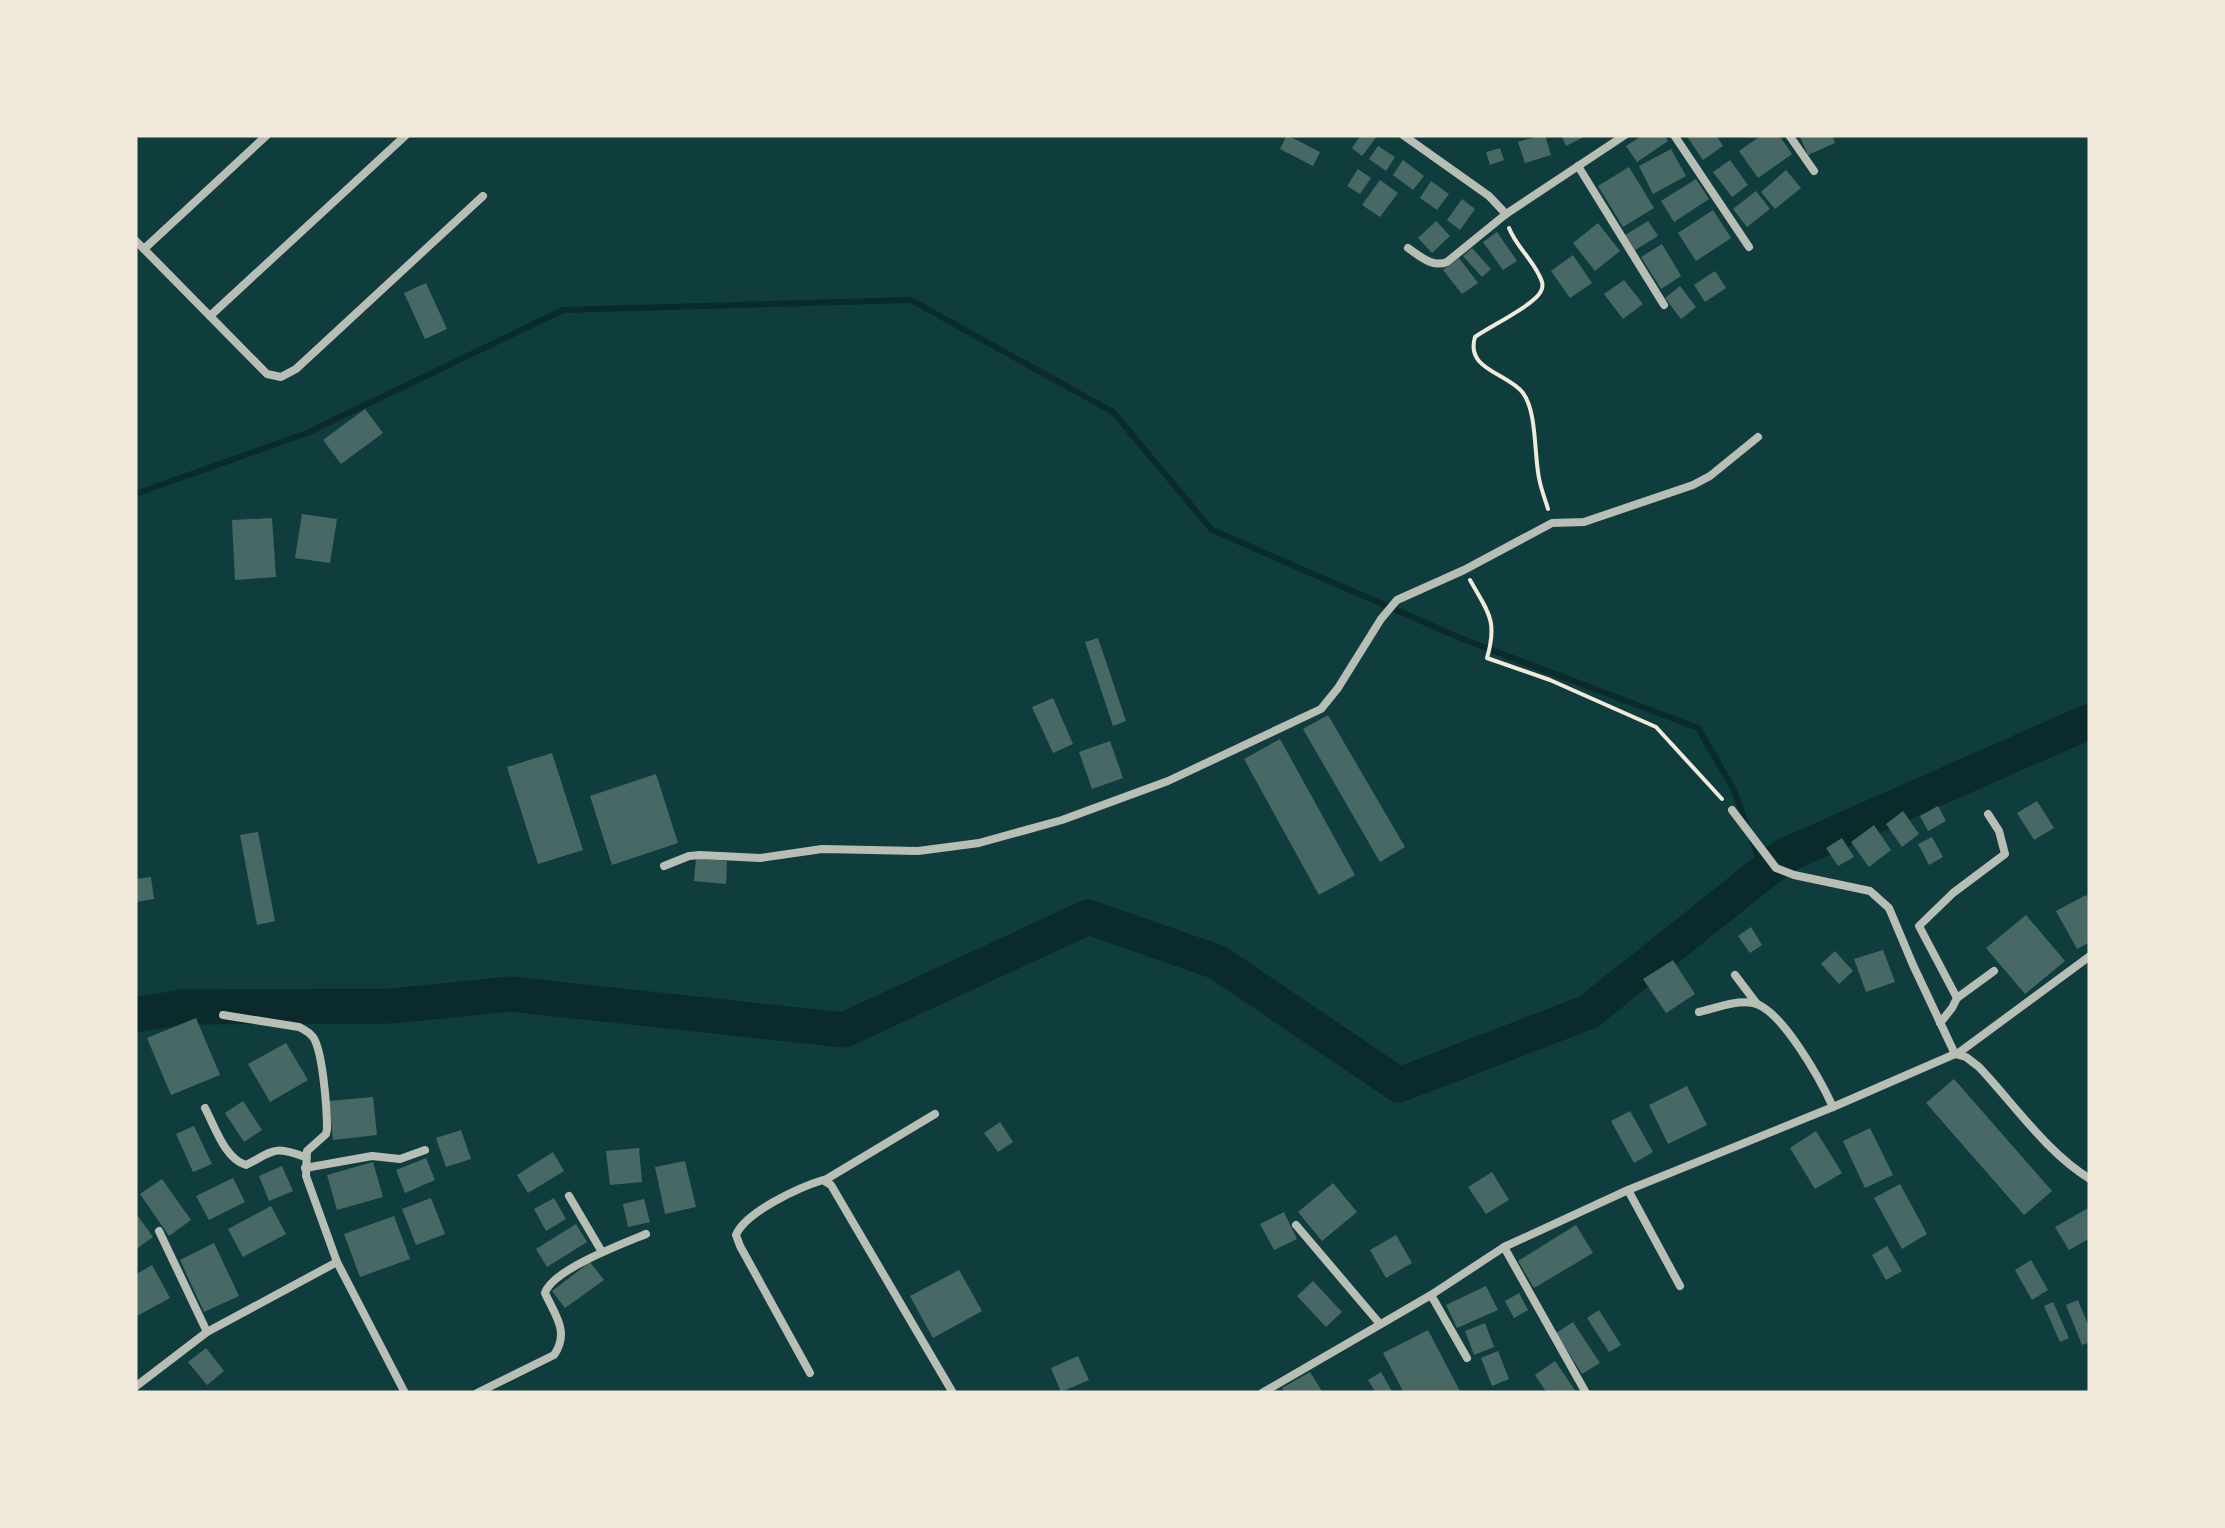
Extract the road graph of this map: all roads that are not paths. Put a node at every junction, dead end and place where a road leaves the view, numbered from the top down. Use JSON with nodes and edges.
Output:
{"nodes":[{"id":1,"x":266,"y":135,"type":"edge"},
{"id":2,"x":406,"y":135,"type":"edge"},
{"id":3,"x":1403,"y":135,"type":"edge"},
{"id":4,"x":1625,"y":135,"type":"edge"},
{"id":5,"x":1674,"y":135,"type":"edge"},
{"id":6,"x":1789,"y":135,"type":"edge"},
{"id":7,"x":1578,"y":166,"type":"junction"},
{"id":8,"x":1814,"y":171,"type":"dead end"},
{"id":9,"x":483,"y":196,"type":"dead end"},
{"id":10,"x":1506,"y":214,"type":"junction"},
{"id":11,"x":135,"y":240,"type":"edge"},
{"id":12,"x":1749,"y":247,"type":"dead end"},
{"id":13,"x":1408,"y":248,"type":"dead end"},
{"id":14,"x":144,"y":249,"type":"junction"},
{"id":15,"x":1664,"y":305,"type":"dead end"},
{"id":16,"x":210,"y":316,"type":"junction"},
{"id":17,"x":1758,"y":437,"type":"dead end"},
{"id":18,"x":1732,"y":810,"type":"road end"},
{"id":19,"x":1988,"y":814,"type":"dead end"},
{"id":20,"x":664,"y":866,"type":"dead end"},
{"id":21,"x":2090,"y":956,"type":"edge"},
{"id":22,"x":1994,"y":971,"type":"dead end"},
{"id":23,"x":1735,"y":975,"type":"dead end"},
{"id":24,"x":1957,"y":998,"type":"junction"},
{"id":25,"x":1757,"y":1004,"type":"junction"},
{"id":26,"x":1698,"y":1012,"type":"dead end"},
{"id":27,"x":223,"y":1016,"type":"dead end"},
{"id":28,"x":1940,"y":1023,"type":"junction"},
{"id":29,"x":1956,"y":1054,"type":"junction"},
{"id":30,"x":1833,"y":1107,"type":"junction"},
{"id":31,"x":206,"y":1108,"type":"dead end"},
{"id":32,"x":935,"y":1114,"type":"dead end"},
{"id":33,"x":425,"y":1150,"type":"dead end"},
{"id":34,"x":305,"y":1157,"type":"junction"},
{"id":35,"x":305,"y":1168,"type":"junction"},
{"id":36,"x":2090,"y":1179,"type":"edge"},
{"id":37,"x":825,"y":1180,"type":"junction"},
{"id":38,"x":1628,"y":1190,"type":"junction"},
{"id":39,"x":569,"y":1196,"type":"dead end"},
{"id":40,"x":1296,"y":1224,"type":"dead end"},
{"id":41,"x":159,"y":1231,"type":"dead end"},
{"id":42,"x":646,"y":1234,"type":"dead end"},
{"id":43,"x":1504,"y":1248,"type":"junction"},
{"id":44,"x":602,"y":1252,"type":"junction"},
{"id":45,"x":337,"y":1262,"type":"junction"},
{"id":46,"x":1680,"y":1286,"type":"dead end"},
{"id":47,"x":1432,"y":1295,"type":"junction"},
{"id":48,"x":1380,"y":1324,"type":"junction"},
{"id":49,"x":208,"y":1332,"type":"junction"},
{"id":50,"x":1467,"y":1358,"type":"dead end"},
{"id":51,"x":810,"y":1373,"type":"dead end"},
{"id":52,"x":135,"y":1387,"type":"edge"},
{"id":53,"x":1269,"y":1391,"type":"edge"},
{"id":54,"x":405,"y":1393,"type":"edge"},
{"id":55,"x":478,"y":1393,"type":"edge"},
{"id":56,"x":953,"y":1393,"type":"edge"},
{"id":57,"x":1586,"y":1393,"type":"edge"}],
"edges":[{"from":1,"to":14,"type":"street"},
{"from":2,"to":16,"type":"street"},
{"from":3,"to":10,"type":"street"},
{"from":4,"to":7,"type":"street"},
{"from":5,"to":12,"type":"street"},
{"from":6,"to":8,"type":"street"},
{"from":7,"to":10,"type":"street"},
{"from":7,"to":15,"type":"street"},
{"from":9,"to":16,"type":"street"},
{"from":10,"to":13,"type":"street"},
{"from":11,"to":14,"type":"street"},
{"from":14,"to":16,"type":"street"},
{"from":17,"to":20,"type":"street"},
{"from":18,"to":28,"type":"street"},
{"from":19,"to":24,"type":"street"},
{"from":21,"to":29,"type":"street"},
{"from":22,"to":24,"type":"street"},
{"from":23,"to":25,"type":"street"},
{"from":24,"to":28,"type":"street"},
{"from":25,"to":26,"type":"street"},
{"from":25,"to":30,"type":"street"},
{"from":27,"to":34,"type":"street"},
{"from":28,"to":29,"type":"street"},
{"from":29,"to":30,"type":"street"},
{"from":29,"to":36,"type":"street"},
{"from":30,"to":38,"type":"street"},
{"from":31,"to":34,"type":"street"},
{"from":32,"to":37,"type":"street"},
{"from":33,"to":35,"type":"street"},
{"from":34,"to":35,"type":"street"},
{"from":35,"to":45,"type":"street"},
{"from":37,"to":51,"type":"street"},
{"from":37,"to":56,"type":"street"},
{"from":38,"to":43,"type":"street"},
{"from":38,"to":46,"type":"street"},
{"from":39,"to":44,"type":"street"},
{"from":40,"to":48,"type":"street"},
{"from":41,"to":49,"type":"street"},
{"from":42,"to":44,"type":"street"},
{"from":43,"to":47,"type":"street"},
{"from":43,"to":57,"type":"street"},
{"from":44,"to":55,"type":"street"},
{"from":45,"to":49,"type":"street"},
{"from":45,"to":54,"type":"street"},
{"from":47,"to":48,"type":"street"},
{"from":47,"to":50,"type":"street"},
{"from":48,"to":53,"type":"street"},
{"from":49,"to":52,"type":"street"}]}
